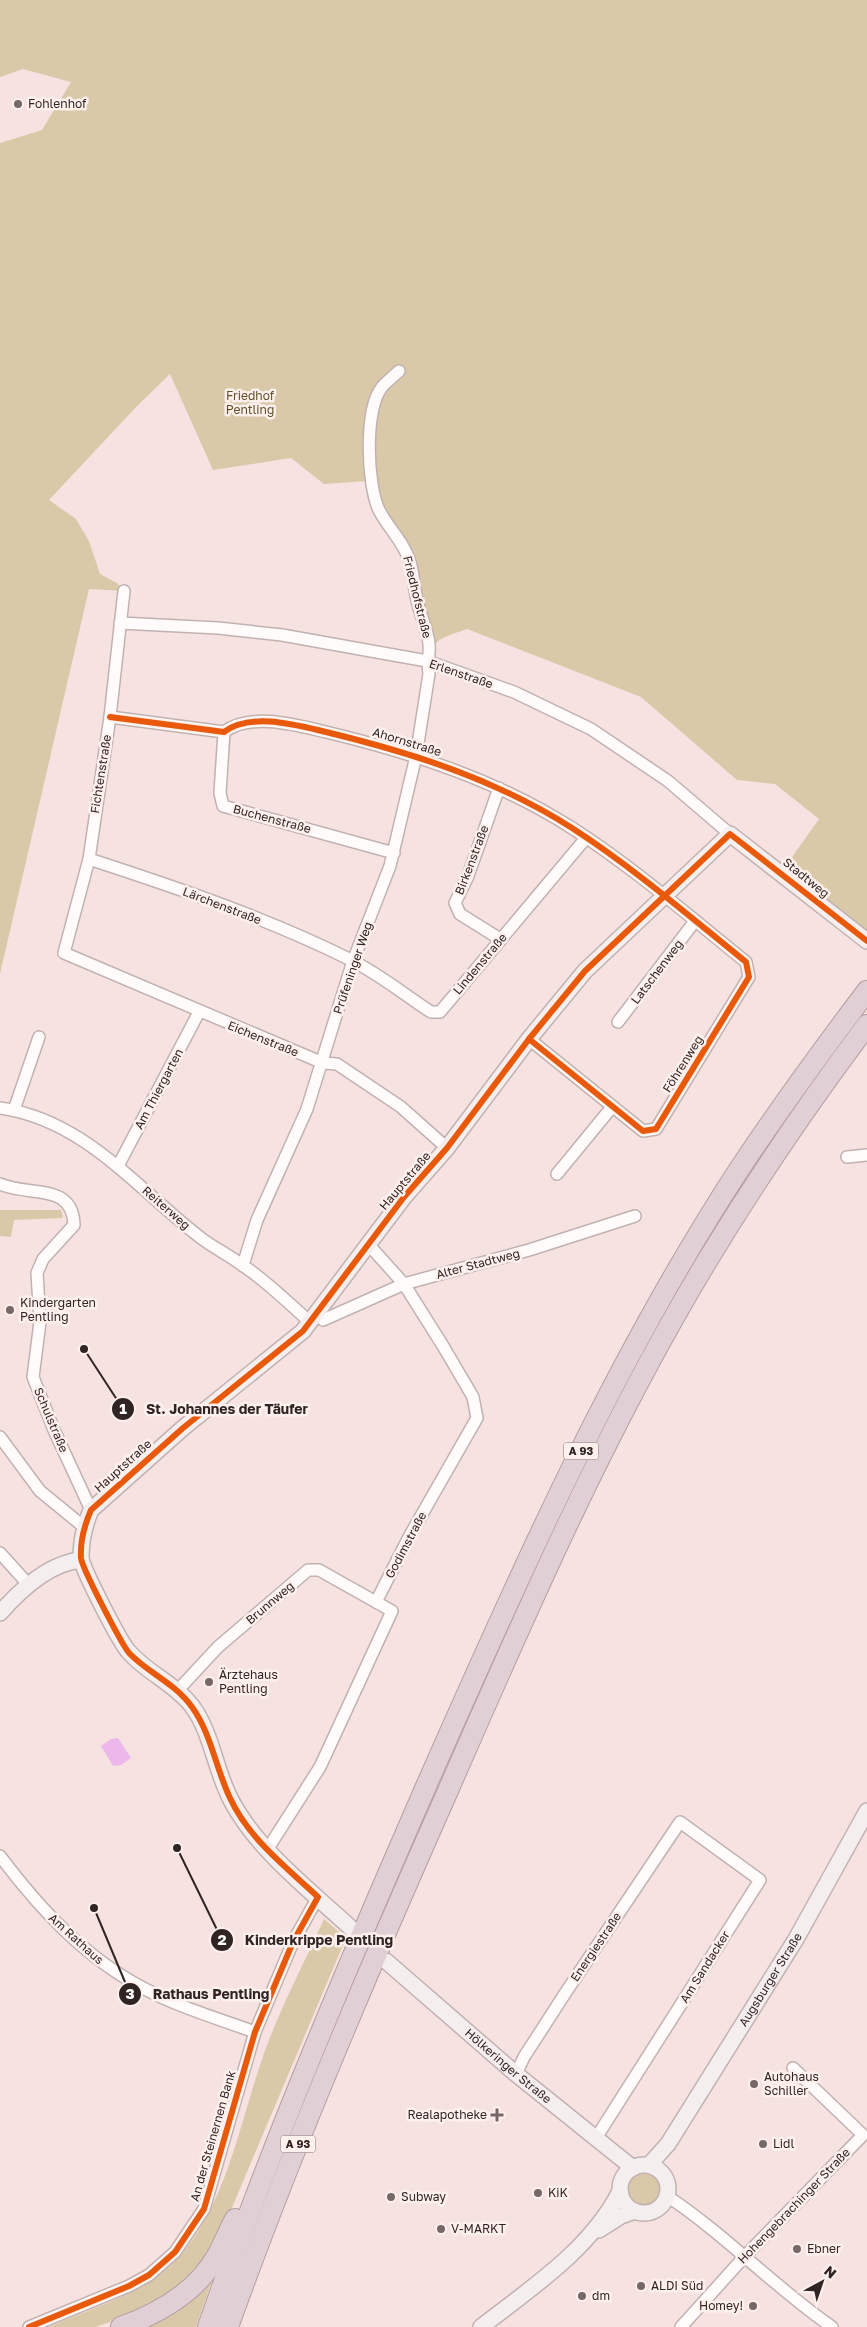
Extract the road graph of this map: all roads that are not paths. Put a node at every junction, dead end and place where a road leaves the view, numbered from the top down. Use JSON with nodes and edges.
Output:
{"nodes":[{"id":1,"x":399,"y":371,"type":"dead end"},
{"id":2,"x":124,"y":591,"type":"dead end"},
{"id":3,"x":120,"y":622,"type":"junction"},
{"id":4,"x":427,"y":661,"type":"junction"},
{"id":5,"x":110,"y":717,"type":"junction"},
{"id":6,"x":224,"y":732,"type":"junction"},
{"id":7,"x":416,"y":756,"type":"junction"},
{"id":8,"x":499,"y":788,"type":"junction"},
{"id":9,"x":730,"y":834,"type":"junction"},
{"id":10,"x":586,"y":838,"type":"junction"},
{"id":11,"x":394,"y":853,"type":"junction"},
{"id":12,"x":89,"y":859,"type":"junction"},
{"id":13,"x":666,"y":896,"type":"junction"},
{"id":14,"x":696,"y":921,"type":"junction"},
{"id":15,"x":500,"y":939,"type":"junction"},
{"id":16,"x":864,"y":939,"type":"edge"},
{"id":17,"x":64,"y":953,"type":"joint"},
{"id":18,"x":353,"y":961,"type":"junction"},
{"id":19,"x":867,"y":991,"type":"edge"},
{"id":20,"x":199,"y":1012,"type":"junction"},
{"id":21,"x":618,"y":1022,"type":"dead end"},
{"id":22,"x":867,"y":1025,"type":"edge"},
{"id":23,"x":39,"y":1036,"type":"dead end"},
{"id":24,"x":530,"y":1040,"type":"junction"},
{"id":25,"x":323,"y":1063,"type":"junction"},
{"id":26,"x":612,"y":1107,"type":"junction"},
{"id":27,"x":0,"y":1108,"type":"edge"},
{"id":28,"x":14,"y":1110,"type":"junction"},
{"id":29,"x":447,"y":1148,"type":"junction"},
{"id":30,"x":867,"y":1155,"type":"edge"},
{"id":31,"x":847,"y":1157,"type":"dead end"},
{"id":32,"x":118,"y":1166,"type":"junction"},
{"id":33,"x":557,"y":1174,"type":"dead end"},
{"id":34,"x":0,"y":1184,"type":"edge"},
{"id":35,"x":635,"y":1216,"type":"dead end"},
{"id":36,"x":368,"y":1244,"type":"junction"},
{"id":37,"x":243,"y":1265,"type":"junction"},
{"id":38,"x":404,"y":1284,"type":"junction"},
{"id":39,"x":316,"y":1321,"type":"junction"},
{"id":40,"x":0,"y":1437,"type":"edge"},
{"id":41,"x":91,"y":1510,"type":"junction"},
{"id":42,"x":84,"y":1526,"type":"junction"},
{"id":43,"x":0,"y":1554,"type":"edge"},
{"id":44,"x":81,"y":1560,"type":"junction"},
{"id":45,"x":28,"y":1584,"type":"junction"},
{"id":46,"x":376,"y":1602,"type":"junction"},
{"id":47,"x":0,"y":1613,"type":"edge"},
{"id":48,"x":178,"y":1690,"type":"junction"},
{"id":49,"x":867,"y":1811,"type":"edge"},
{"id":50,"x":680,"y":1822,"type":"joint"},
{"id":51,"x":267,"y":1850,"type":"junction"},
{"id":52,"x":0,"y":1856,"type":"edge"},
{"id":53,"x":318,"y":1897,"type":"junction"},
{"id":54,"x":352,"y":1930,"type":"dead end"},
{"id":55,"x":386,"y":1960,"type":"dead end"},
{"id":56,"x":255,"y":2032,"type":"junction"},
{"id":57,"x":793,"y":2068,"type":"dead end"},
{"id":58,"x":516,"y":2074,"type":"junction"},
{"id":59,"x":596,"y":2138,"type":"junction"},
{"id":60,"x":668,"y":2144,"type":"junction"},
{"id":61,"x":649,"y":2166,"type":"junction"},
{"id":62,"x":633,"y":2168,"type":"junction"},
{"id":63,"x":663,"y":2174,"type":"junction"},
{"id":64,"x":260,"y":2183,"type":"junction"},
{"id":65,"x":620,"y":2190,"type":"junction"},
{"id":66,"x":667,"y":2196,"type":"junction"},
{"id":67,"x":635,"y":2211,"type":"junction"},
{"id":68,"x":588,"y":2237,"type":"junction"},
{"id":69,"x":745,"y":2256,"type":"junction"},
{"id":70,"x":29,"y":2327,"type":"edge"},
{"id":71,"x":121,"y":2327,"type":"edge"},
{"id":72,"x":208,"y":2327,"type":"edge"},
{"id":73,"x":228,"y":2327,"type":"edge"},
{"id":74,"x":481,"y":2327,"type":"edge"},
{"id":75,"x":681,"y":2327,"type":"edge"},
{"id":76,"x":832,"y":2327,"type":"edge"}],
"edges":[{"from":1,"to":4,"type":"street","name":"Friedhofstraße"},
{"from":2,"to":3,"type":"street","name":"Fichtenstraße"},
{"from":3,"to":4,"type":"street","name":"Erlenstraße"},
{"from":3,"to":5,"type":"street","name":"Fichtenstraße"},
{"from":4,"to":7,"type":"street","name":"Prüfeninger Weg"},
{"from":4,"to":9,"type":"street","name":"Erlenstraße"},
{"from":5,"to":6,"type":"street","name":"Ahornstraße"},
{"from":5,"to":12,"type":"street","name":"Fichtenstraße"},
{"from":6,"to":7,"type":"street","name":"Ahornstraße"},
{"from":6,"to":11,"type":"street","name":"Buchenstraße"},
{"from":7,"to":8,"type":"street","name":"Ahornstraße"},
{"from":7,"to":11,"type":"street","name":"Prüfeninger Weg"},
{"from":8,"to":10,"type":"street","name":"Ahornstraße"},
{"from":8,"to":15,"type":"street","name":"Birkenstraße"},
{"from":9,"to":13,"type":"street","name":"Hauptstraße"},
{"from":9,"to":16,"type":"street","name":"Stadtweg"},
{"from":10,"to":13,"type":"street","name":"Ahornstraße"},
{"from":10,"to":15,"type":"street","name":"Lindenstraße"},
{"from":11,"to":18,"type":"street","name":"Prüfeninger Weg"},
{"from":12,"to":17,"type":"street","name":"Fichtenstraße"},
{"from":12,"to":18,"type":"street","name":"Lärchenstraße"},
{"from":13,"to":14,"type":"street","name":"Föhrenweg"},
{"from":13,"to":24,"type":"street","name":"Hauptstraße"},
{"from":14,"to":21,"type":"street","name":"Latschenweg"},
{"from":14,"to":26,"type":"street","name":"Föhrenweg"},
{"from":15,"to":18,"type":"street","name":"Lindenstraße"},
{"from":17,"to":20,"type":"street","name":"Eichenstraße"},
{"from":18,"to":25,"type":"street","name":"Prüfeninger Weg"},
{"from":19,"to":64,"type":"highway","number":"A 93"},
{"from":20,"to":25,"type":"street","name":"Eichenstraße"},
{"from":20,"to":32,"type":"street","name":"Am Thiergarten"},
{"from":22,"to":73,"type":"highway","number":"A 93"},
{"from":23,"to":28,"type":"street"},
{"from":24,"to":26,"type":"street","name":"Föhrenweg"},
{"from":24,"to":29,"type":"street","name":"Hauptstraße"},
{"from":25,"to":29,"type":"street","name":"Eichenstraße"},
{"from":25,"to":37,"type":"street","name":"Prüfeninger Weg"},
{"from":26,"to":33,"type":"street"},
{"from":27,"to":28,"type":"street","name":"Reiterweg"},
{"from":28,"to":32,"type":"street","name":"Reiterweg"},
{"from":29,"to":36,"type":"street","name":"Hauptstraße"},
{"from":30,"to":31,"type":"street"},
{"from":32,"to":37,"type":"street","name":"Reiterweg"},
{"from":34,"to":41,"type":"street","name":"Schulstraße"},
{"from":35,"to":38,"type":"street","name":"Alter Stadtweg"},
{"from":36,"to":38,"type":"street","name":"Godimstraße"},
{"from":36,"to":39,"type":"street","name":"Hauptstraße"},
{"from":37,"to":39,"type":"street","name":"Reiterweg"},
{"from":38,"to":39,"type":"street","name":"Alter Stadtweg"},
{"from":38,"to":46,"type":"street","name":"Godimstraße"},
{"from":39,"to":41,"type":"street","name":"Hauptstraße"},
{"from":40,"to":42,"type":"street"},
{"from":41,"to":42,"type":"street","name":"Hauptstraße"},
{"from":42,"to":44,"type":"street"},
{"from":43,"to":45,"type":"street"},
{"from":44,"to":45,"type":"street"},
{"from":44,"to":48,"type":"street"},
{"from":45,"to":47,"type":"street"},
{"from":46,"to":48,"type":"street","name":"Brunnweg"},
{"from":46,"to":51,"type":"street"},
{"from":48,"to":51,"type":"street"},
{"from":49,"to":60,"type":"street","name":"Augsburger Straße"},
{"from":50,"to":58,"type":"street","name":"Energiestraße"},
{"from":50,"to":59,"type":"street","name":"Am Sandacker"},
{"from":51,"to":53,"type":"street"},
{"from":52,"to":56,"type":"street","name":"Am Rathaus"},
{"from":53,"to":54,"type":"street"},
{"from":53,"to":56,"type":"street","name":"An der Steinernen Bank"},
{"from":55,"to":58,"type":"street","name":"Hölkeringer Straße"},
{"from":56,"to":70,"type":"street","name":"An der Steinernen Bank"},
{"from":57,"to":69,"type":"street","name":"Hohengebrachinger Straße"},
{"from":58,"to":59,"type":"street","name":"Hölkeringer Straße"},
{"from":59,"to":62,"type":"street","name":"Hölkeringer Straße"},
{"from":60,"to":61,"type":"street","name":"Augsburger Straße"},
{"from":60,"to":63,"type":"street","name":"Augsburger Straße"},
{"from":61,"to":62,"type":"street"},
{"from":61,"to":63,"type":"street"},
{"from":62,"to":65,"type":"street"},
{"from":63,"to":66,"type":"street"},
{"from":64,"to":71,"type":"highway"},
{"from":64,"to":72,"type":"highway","number":"A 93"},
{"from":65,"to":67,"type":"street"},
{"from":65,"to":68,"type":"street"},
{"from":66,"to":67,"type":"street"},
{"from":66,"to":69,"type":"street"},
{"from":67,"to":68,"type":"street"},
{"from":68,"to":74,"type":"street"},
{"from":69,"to":75,"type":"street","name":"Hohengebrachinger Straße"},
{"from":69,"to":76,"type":"street"}]}
